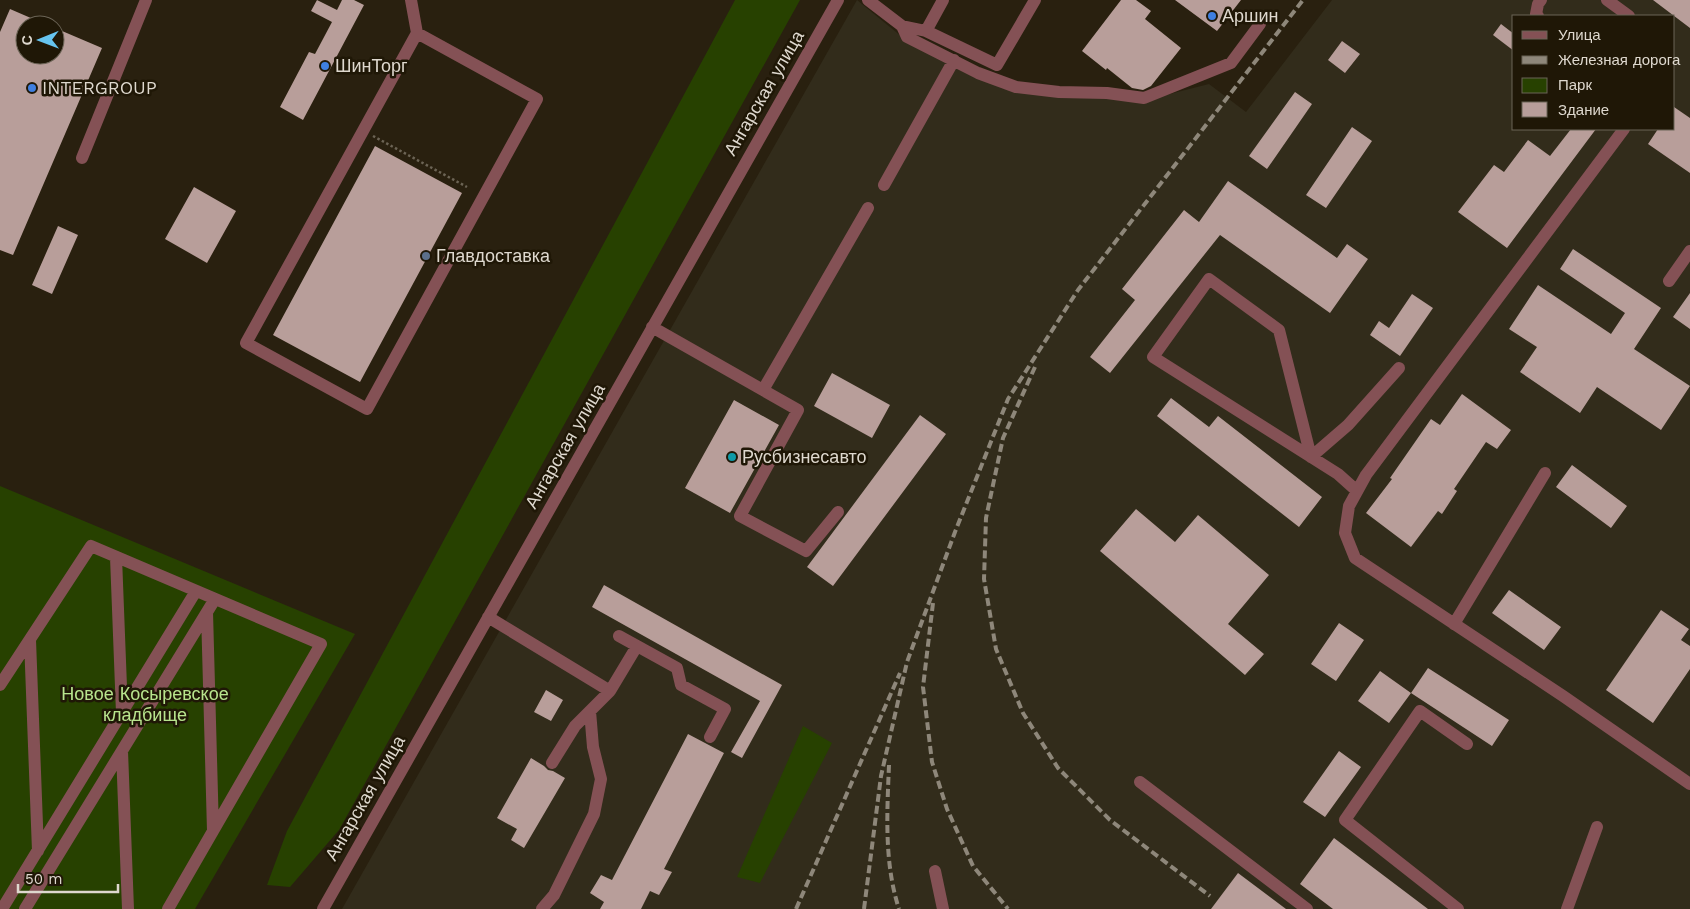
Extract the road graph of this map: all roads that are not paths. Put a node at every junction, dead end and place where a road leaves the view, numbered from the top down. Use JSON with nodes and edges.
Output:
{"nodes":[{"id":1,"x":146,"y":0,"type":"edge"},
{"id":2,"x":411,"y":0,"type":"edge"},
{"id":3,"x":838,"y":0,"type":"edge"},
{"id":4,"x":868,"y":0,"type":"edge"},
{"id":5,"x":944,"y":0,"type":"edge"},
{"id":6,"x":1035,"y":0,"type":"edge"},
{"id":7,"x":1541,"y":0,"type":"edge"},
{"id":8,"x":1607,"y":0,"type":"edge"},
{"id":9,"x":1537,"y":15,"type":"edge"},
{"id":10,"x":1628,"y":15,"type":"edge"},
{"id":11,"x":1260,"y":24,"type":"dead end"},
{"id":12,"x":902,"y":26,"type":"junction"},
{"id":13,"x":926,"y":31,"type":"junction"},
{"id":14,"x":417,"y":33,"type":"junction"},
{"id":15,"x":954,"y":60,"type":"junction"},
{"id":16,"x":1623,"y":130,"type":"edge"},
{"id":17,"x":82,"y":158,"type":"dead end"},
{"id":18,"x":884,"y":185,"type":"dead end"},
{"id":19,"x":868,"y":208,"type":"dead end"},
{"id":20,"x":1690,"y":251,"type":"edge"},
{"id":21,"x":1669,"y":281,"type":"dead end"},
{"id":22,"x":652,"y":327,"type":"junction"},
{"id":23,"x":1399,"y":368,"type":"dead end"},
{"id":24,"x":764,"y":390,"type":"junction"},
{"id":25,"x":1311,"y":457,"type":"junction"},
{"id":26,"x":1545,"y":473,"type":"dead end"},
{"id":27,"x":1357,"y":491,"type":"junction"},
{"id":28,"x":838,"y":512,"type":"dead end"},
{"id":29,"x":116,"y":556,"type":"junction"},
{"id":30,"x":196,"y":591,"type":"junction"},
{"id":31,"x":215,"y":599,"type":"junction"},
{"id":32,"x":207,"y":612,"type":"junction"},
{"id":33,"x":488,"y":618,"type":"junction"},
{"id":34,"x":1454,"y":624,"type":"junction"},
{"id":35,"x":619,"y":636,"type":"dead end"},
{"id":36,"x":30,"y":640,"type":"junction"},
{"id":37,"x":638,"y":646,"type":"junction"},
{"id":38,"x":0,"y":685,"type":"edge"},
{"id":39,"x":610,"y":691,"type":"junction"},
{"id":40,"x":590,"y":711,"type":"junction"},
{"id":41,"x":122,"y":713,"type":"junction"},
{"id":42,"x":710,"y":737,"type":"dead end"},
{"id":43,"x":1467,"y":744,"type":"dead end"},
{"id":44,"x":122,"y":751,"type":"junction"},
{"id":45,"x":552,"y":763,"type":"dead end"},
{"id":46,"x":1140,"y":782,"type":"dead end"},
{"id":47,"x":1690,"y":784,"type":"edge"},
{"id":48,"x":1597,"y":827,"type":"dead end"},
{"id":49,"x":213,"y":830,"type":"junction"},
{"id":50,"x":38,"y":851,"type":"junction"},
{"id":51,"x":935,"y":871,"type":"dead end"},
{"id":52,"x":35,"y":893,"type":"junction"},
{"id":53,"x":2,"y":909,"type":"edge"},
{"id":54,"x":25,"y":909,"type":"edge"},
{"id":55,"x":36,"y":909,"type":"edge"},
{"id":56,"x":128,"y":909,"type":"edge"},
{"id":57,"x":168,"y":909,"type":"edge"},
{"id":58,"x":323,"y":909,"type":"edge"},
{"id":59,"x":542,"y":909,"type":"edge"},
{"id":60,"x":943,"y":909,"type":"edge"},
{"id":61,"x":1307,"y":909,"type":"edge"},
{"id":62,"x":1458,"y":909,"type":"edge"},
{"id":63,"x":1567,"y":909,"type":"edge"}],
"edges":[{"from":1,"to":17,"type":"street"},
{"from":2,"to":14,"type":"street"},
{"from":3,"to":22,"type":"street","name":"Ангарская улица"},
{"from":4,"to":12,"type":"street"},
{"from":5,"to":13,"type":"street"},
{"from":6,"to":13,"type":"street"},
{"from":7,"to":9,"type":"street"},
{"from":8,"to":10,"type":"street"},
{"from":11,"to":15,"type":"street"},
{"from":12,"to":13,"type":"street"},
{"from":12,"to":15,"type":"street"},
{"from":14,"to":14,"type":"street"},
{"from":15,"to":18,"type":"street"},
{"from":16,"to":27,"type":"street"},
{"from":19,"to":24,"type":"street"},
{"from":20,"to":21,"type":"street"},
{"from":22,"to":24,"type":"street"},
{"from":22,"to":33,"type":"street","name":"Ангарская улица"},
{"from":23,"to":25,"type":"street"},
{"from":24,"to":28,"type":"street"},
{"from":25,"to":25,"type":"street"},
{"from":25,"to":27,"type":"street"},
{"from":26,"to":34,"type":"street"},
{"from":27,"to":34,"type":"street"},
{"from":29,"to":30,"type":"street"},
{"from":29,"to":36,"type":"street"},
{"from":29,"to":41,"type":"street"},
{"from":30,"to":31,"type":"street"},
{"from":30,"to":41,"type":"street"},
{"from":31,"to":32,"type":"street"},
{"from":31,"to":49,"type":"street"},
{"from":32,"to":44,"type":"street"},
{"from":32,"to":49,"type":"street"},
{"from":33,"to":39,"type":"street"},
{"from":33,"to":58,"type":"street","name":"Ангарская улица"},
{"from":34,"to":47,"type":"street"},
{"from":35,"to":37,"type":"street"},
{"from":36,"to":38,"type":"street"},
{"from":36,"to":50,"type":"street"},
{"from":37,"to":39,"type":"street"},
{"from":37,"to":42,"type":"street"},
{"from":39,"to":40,"type":"street"},
{"from":40,"to":45,"type":"street"},
{"from":40,"to":59,"type":"street"},
{"from":41,"to":50,"type":"street"},
{"from":43,"to":62,"type":"street"},
{"from":44,"to":52,"type":"street"},
{"from":44,"to":56,"type":"street"},
{"from":46,"to":61,"type":"street"},
{"from":48,"to":63,"type":"street"},
{"from":49,"to":57,"type":"street"},
{"from":50,"to":53,"type":"street"},
{"from":51,"to":60,"type":"street"},
{"from":52,"to":54,"type":"street"},
{"from":52,"to":55,"type":"street"}]}
